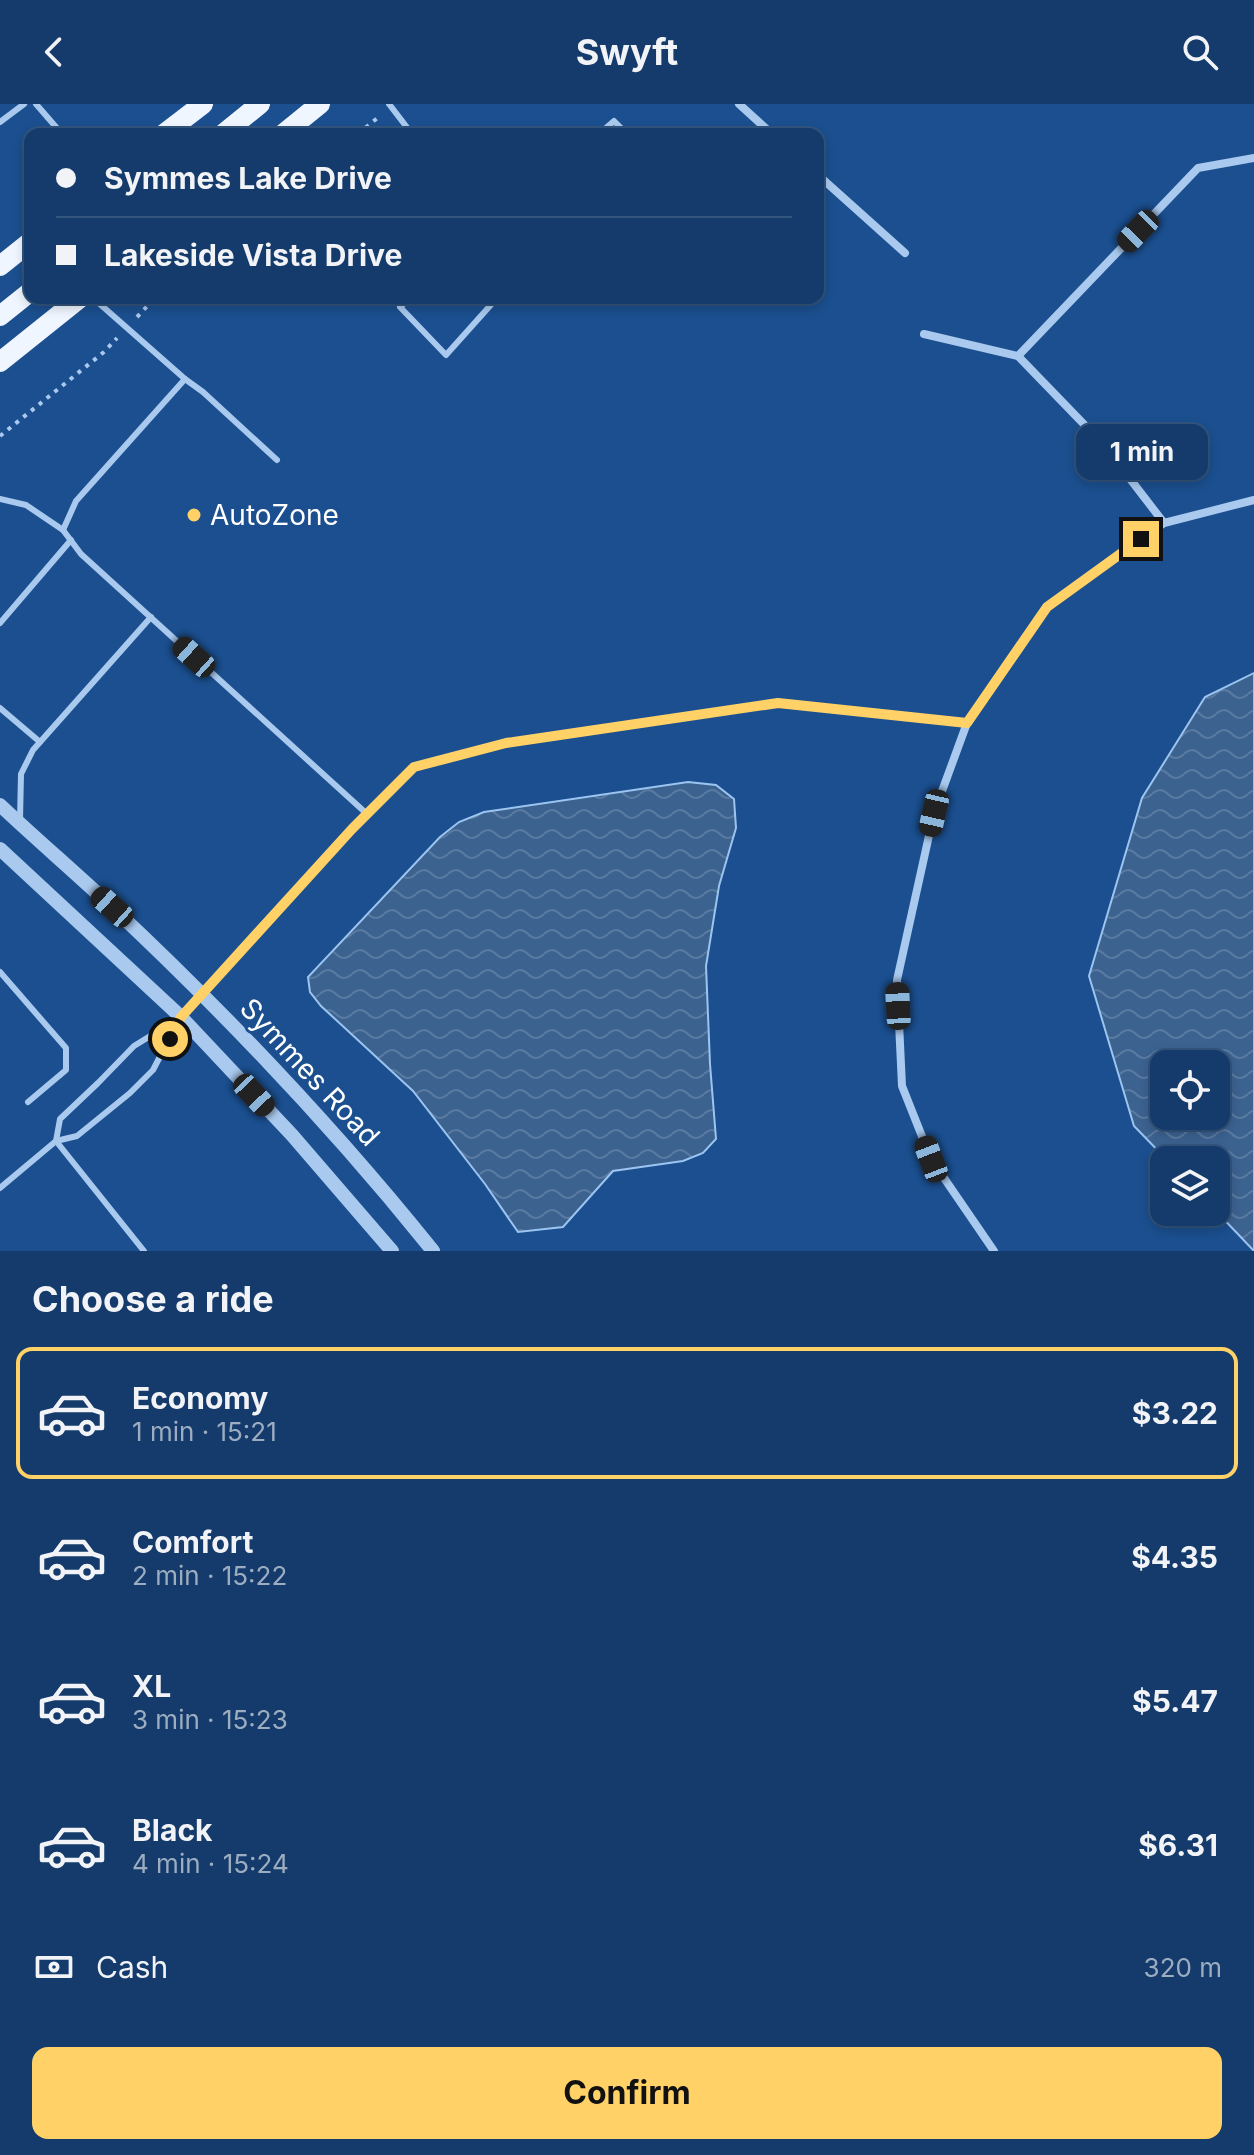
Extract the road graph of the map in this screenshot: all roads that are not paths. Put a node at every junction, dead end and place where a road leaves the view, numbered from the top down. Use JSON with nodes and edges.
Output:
{"nodes":[{"id":1,"x":24,"y":104,"type":"edge"},
{"id":2,"x":36,"y":104,"type":"edge"},
{"id":3,"x":203,"y":104,"type":"edge"},
{"id":4,"x":260,"y":104,"type":"edge"},
{"id":5,"x":320,"y":104,"type":"edge"},
{"id":6,"x":739,"y":104,"type":"edge"},
{"id":7,"x":390,"y":106,"type":"edge"},
{"id":8,"x":0,"y":122,"type":"edge"},
{"id":9,"x":57,"y":128,"type":"edge"},
{"id":10,"x":172,"y":128,"type":"edge"},
{"id":11,"x":230,"y":128,"type":"edge"},
{"id":12,"x":290,"y":128,"type":"edge"},
{"id":13,"x":407,"y":128,"type":"edge"},
{"id":14,"x":606,"y":128,"type":"edge"},
{"id":15,"x":621,"y":128,"type":"edge"},
{"id":16,"x":765,"y":128,"type":"edge"},
{"id":17,"x":1254,"y":158,"type":"edge"},
{"id":18,"x":824,"y":180,"type":"edge"},
{"id":19,"x":24,"y":247,"type":"edge"},
{"id":20,"x":905,"y":253,"type":"dead end"},
{"id":21,"x":0,"y":266,"type":"edge"},
{"id":22,"x":24,"y":297,"type":"edge"},
{"id":23,"x":72,"y":304,"type":"edge"},
{"id":24,"x":100,"y":304,"type":"edge"},
{"id":25,"x":403,"y":304,"type":"edge"},
{"id":26,"x":492,"y":304,"type":"edge"},
{"id":27,"x":0,"y":316,"type":"edge"},
{"id":28,"x":924,"y":334,"type":"dead end"},
{"id":29,"x":1018,"y":356,"type":"junction"},
{"id":30,"x":0,"y":362,"type":"edge"},
{"id":31,"x":185,"y":379,"type":"junction"},
{"id":32,"x":277,"y":460,"type":"dead end"},
{"id":33,"x":0,"y":499,"type":"edge"},
{"id":34,"x":1254,"y":500,"type":"edge"},
{"id":35,"x":1164,"y":523,"type":"junction"},
{"id":36,"x":63,"y":530,"type":"junction"},
{"id":37,"x":71,"y":540,"type":"junction"},
{"id":38,"x":151,"y":617,"type":"junction"},
{"id":39,"x":0,"y":623,"type":"edge"},
{"id":40,"x":0,"y":708,"type":"edge"},
{"id":41,"x":967,"y":723,"type":"junction"},
{"id":42,"x":40,"y":742,"type":"junction"},
{"id":43,"x":0,"y":805,"type":"edge"},
{"id":44,"x":367,"y":814,"type":"junction"},
{"id":45,"x":19,"y":823,"type":"junction"},
{"id":46,"x":0,"y":849,"type":"edge"},
{"id":47,"x":0,"y":972,"type":"edge"},
{"id":48,"x":202,"y":995,"type":"junction"},
{"id":49,"x":181,"y":1017,"type":"junction"},
{"id":50,"x":28,"y":1102,"type":"dead end"},
{"id":51,"x":56,"y":1141,"type":"junction"},
{"id":52,"x":0,"y":1188,"type":"edge"},
{"id":53,"x":388,"y":1250,"type":"edge"},
{"id":54,"x":144,"y":1251,"type":"edge"},
{"id":55,"x":433,"y":1251,"type":"edge"},
{"id":56,"x":994,"y":1251,"type":"edge"}],
"edges":[{"from":1,"to":8,"type":"lane"},
{"from":2,"to":9,"type":"lane"},
{"from":3,"to":10,"type":"main road"},
{"from":4,"to":11,"type":"main road"},
{"from":5,"to":12,"type":"main road"},
{"from":6,"to":16,"type":"street"},
{"from":7,"to":13,"type":"lane"},
{"from":14,"to":15,"type":"lane"},
{"from":17,"to":29,"type":"street"},
{"from":18,"to":20,"type":"street"},
{"from":19,"to":21,"type":"main road"},
{"from":22,"to":27,"type":"main road"},
{"from":23,"to":30,"type":"main road"},
{"from":24,"to":31,"type":"lane"},
{"from":25,"to":26,"type":"lane"},
{"from":28,"to":29,"type":"street"},
{"from":29,"to":35,"type":"street"},
{"from":31,"to":32,"type":"lane"},
{"from":31,"to":36,"type":"lane"},
{"from":33,"to":36,"type":"lane"},
{"from":34,"to":35,"type":"street"},
{"from":35,"to":41,"type":"street"},
{"from":36,"to":37,"type":"lane"},
{"from":37,"to":38,"type":"lane"},
{"from":37,"to":39,"type":"lane"},
{"from":38,"to":42,"type":"lane"},
{"from":38,"to":44,"type":"lane"},
{"from":40,"to":42,"type":"lane"},
{"from":41,"to":44,"type":"street"},
{"from":41,"to":56,"type":"street"},
{"from":42,"to":45,"type":"lane"},
{"from":43,"to":45,"type":"street","name":"Symmes Road"},
{"from":44,"to":48,"type":"street"},
{"from":45,"to":48,"type":"street","name":"Symmes Road"},
{"from":46,"to":49,"type":"street","name":"Symmes Road"},
{"from":47,"to":50,"type":"lane"},
{"from":48,"to":49,"type":"street"},
{"from":48,"to":55,"type":"street","name":"Symmes Road"},
{"from":49,"to":51,"type":"lane"},
{"from":49,"to":51,"type":"lane"},
{"from":49,"to":53,"type":"street","name":"Symmes Road"},
{"from":51,"to":52,"type":"lane"},
{"from":51,"to":54,"type":"lane"}]}
